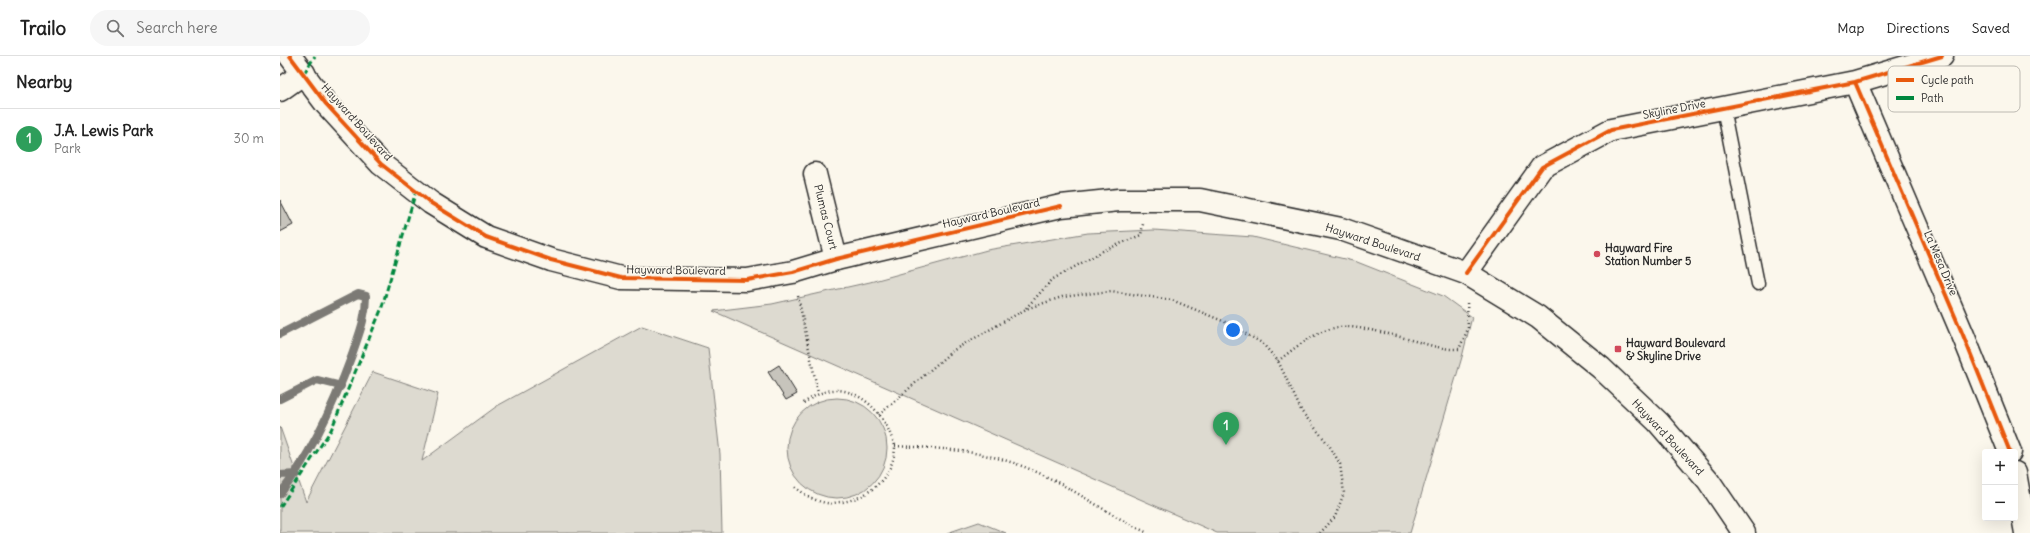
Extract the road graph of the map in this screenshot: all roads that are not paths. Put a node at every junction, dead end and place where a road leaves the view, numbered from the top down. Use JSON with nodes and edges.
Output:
{"nodes":[{"id":1,"x":290,"y":56,"type":"edge"},
{"id":2,"x":1942,"y":56,"type":"edge"},
{"id":3,"x":302,"y":65,"type":"edge"},
{"id":4,"x":1909,"y":66,"type":"edge"},
{"id":5,"x":1888,"y":72,"type":"edge"},
{"id":6,"x":1855,"y":82,"type":"junction"},
{"id":7,"x":280,"y":90,"type":"edge"},
{"id":8,"x":1723,"y":108,"type":"junction"},
{"id":9,"x":816,"y":174,"type":"dead end"},
{"id":10,"x":836,"y":259,"type":"junction"},
{"id":11,"x":1466,"y":272,"type":"junction"},
{"id":12,"x":1758,"y":284,"type":"dead end"},
{"id":13,"x":2009,"y":449,"type":"edge"},
{"id":14,"x":2017,"y":485,"type":"edge"},
{"id":15,"x":1744,"y":533,"type":"edge"},
{"id":16,"x":2026,"y":533,"type":"edge"}],
"edges":[{"from":1,"to":3,"type":"main road","name":"Hayward Boulevard"},
{"from":2,"to":4,"type":"main road","name":"Skyline Drive"},
{"from":3,"to":7,"type":"main road"},
{"from":3,"to":10,"type":"main road","name":"Hayward Boulevard"},
{"from":5,"to":6,"type":"main road","name":"Skyline Drive"},
{"from":6,"to":8,"type":"main road","name":"Skyline Drive"},
{"from":6,"to":13,"type":"main road","name":"La Mesa Drive"},
{"from":8,"to":11,"type":"main road","name":"Skyline Drive"},
{"from":8,"to":12,"type":"lane"},
{"from":9,"to":10,"type":"main road","name":"Plumas Court"},
{"from":10,"to":11,"type":"main road","name":"Hayward Boulevard"},
{"from":11,"to":15,"type":"main road","name":"Hayward Boulevard"},
{"from":14,"to":16,"type":"main road"}]}
